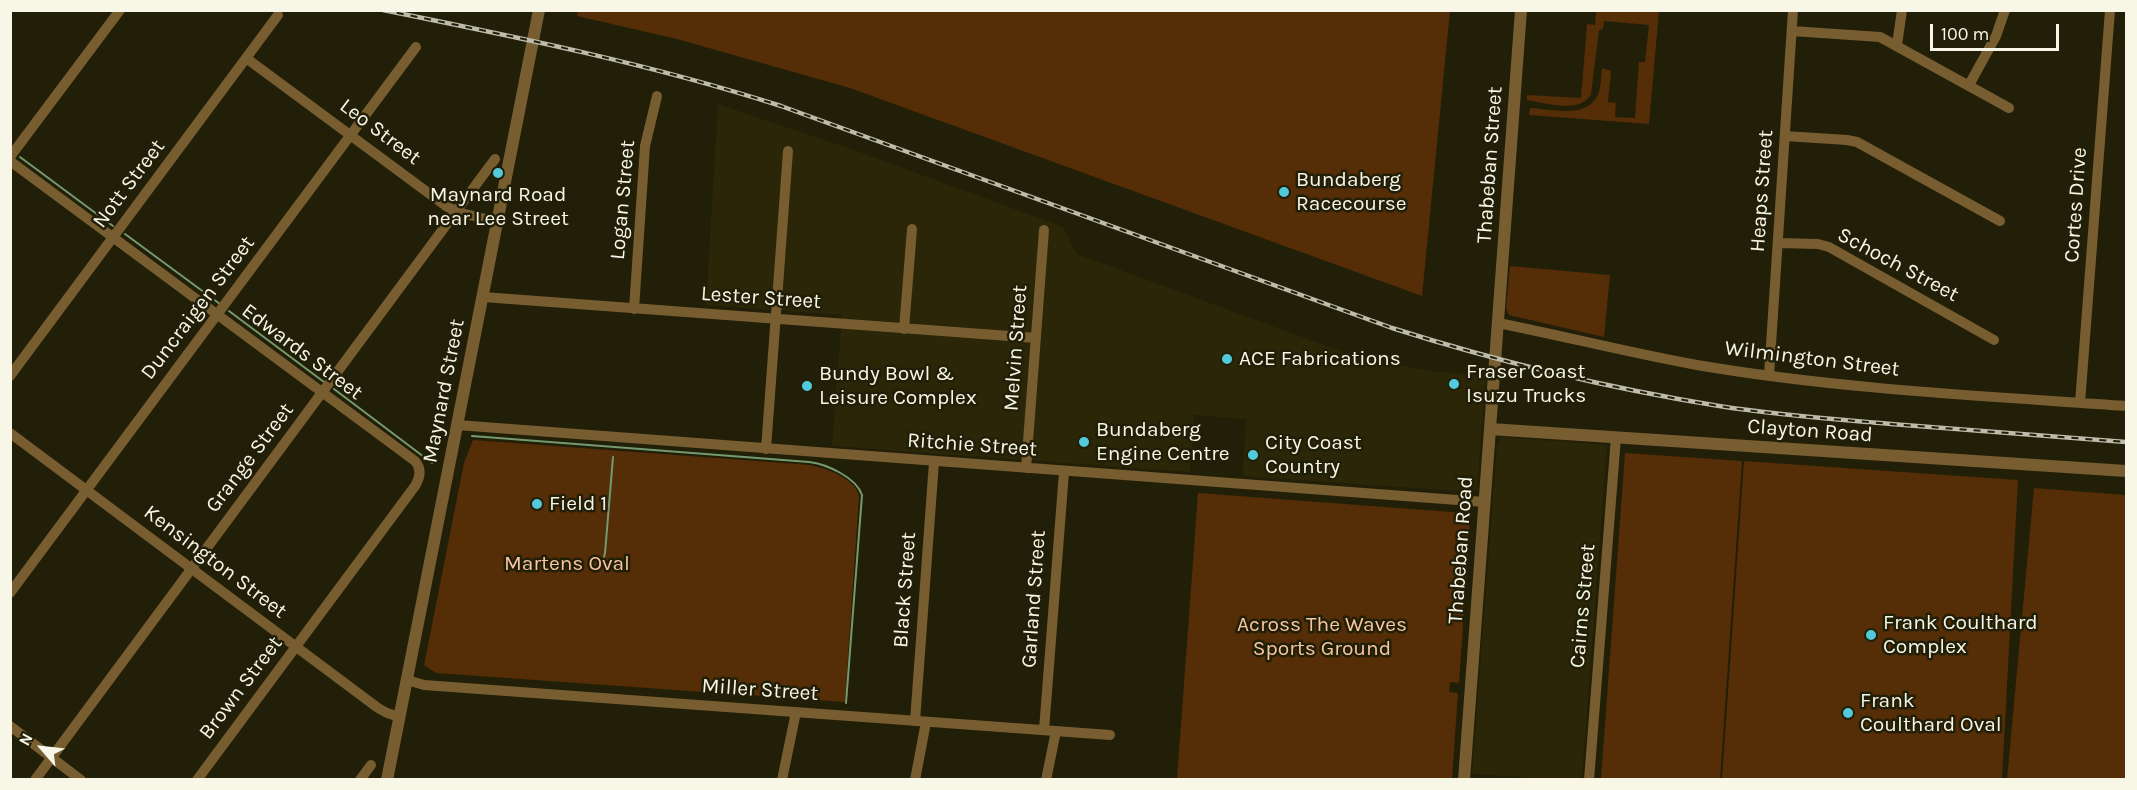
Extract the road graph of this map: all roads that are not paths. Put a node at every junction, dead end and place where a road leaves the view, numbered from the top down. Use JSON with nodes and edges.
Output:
{"nodes":[{"id":1,"x":120,"y":10,"type":"edge"},
{"id":2,"x":539,"y":10,"type":"edge"},
{"id":3,"x":1521,"y":10,"type":"edge"},
{"id":4,"x":1793,"y":10,"type":"edge"},
{"id":5,"x":1902,"y":10,"type":"edge"},
{"id":6,"x":2005,"y":10,"type":"edge"},
{"id":7,"x":2110,"y":10,"type":"edge"},
{"id":8,"x":278,"y":15,"type":"dead end"},
{"id":9,"x":1792,"y":32,"type":"junction"},
{"id":10,"x":1897,"y":45,"type":"junction"},
{"id":11,"x":416,"y":47,"type":"dead end"},
{"id":12,"x":246,"y":58,"type":"junction"},
{"id":13,"x":1969,"y":85,"type":"junction"},
{"id":14,"x":657,"y":96,"type":"dead end"},
{"id":15,"x":2009,"y":108,"type":"dead end"},
{"id":16,"x":351,"y":135,"type":"junction"},
{"id":17,"x":1785,"y":136,"type":"junction"},
{"id":18,"x":788,"y":151,"type":"dead end"},
{"id":19,"x":10,"y":157,"type":"edge"},
{"id":20,"x":495,"y":159,"type":"dead end"},
{"id":21,"x":10,"y":162,"type":"edge"},
{"id":22,"x":457,"y":212,"type":"junction"},
{"id":23,"x":2000,"y":221,"type":"dead end"},
{"id":24,"x":498,"y":222,"type":"junction"},
{"id":25,"x":912,"y":229,"type":"dead end"},
{"id":26,"x":1044,"y":230,"type":"dead end"},
{"id":27,"x":114,"y":237,"type":"junction"},
{"id":28,"x":1778,"y":243,"type":"junction"},
{"id":29,"x":483,"y":297,"type":"junction"},
{"id":30,"x":634,"y":309,"type":"junction"},
{"id":31,"x":218,"y":314,"type":"junction"},
{"id":32,"x":776,"y":318,"type":"junction"},
{"id":33,"x":1497,"y":323,"type":"junction"},
{"id":34,"x":904,"y":329,"type":"junction"},
{"id":35,"x":1036,"y":338,"type":"junction"},
{"id":36,"x":1994,"y":340,"type":"dead end"},
{"id":37,"x":1768,"y":375,"type":"junction"},
{"id":38,"x":10,"y":376,"type":"edge"},
{"id":39,"x":323,"y":392,"type":"junction"},
{"id":40,"x":2080,"y":403,"type":"junction"},
{"id":41,"x":2127,"y":406,"type":"edge"},
{"id":42,"x":457,"y":425,"type":"junction"},
{"id":43,"x":1490,"y":429,"type":"junction"},
{"id":44,"x":10,"y":433,"type":"edge"},
{"id":45,"x":1616,"y":437,"type":"junction"},
{"id":46,"x":766,"y":449,"type":"junction"},
{"id":47,"x":934,"y":462,"type":"junction"},
{"id":48,"x":1026,"y":468,"type":"junction"},
{"id":49,"x":2127,"y":471,"type":"edge"},
{"id":50,"x":1064,"y":472,"type":"junction"},
{"id":51,"x":420,"y":473,"type":"joint"},
{"id":52,"x":87,"y":490,"type":"junction"},
{"id":53,"x":1484,"y":502,"type":"junction"},
{"id":54,"x":192,"y":568,"type":"junction"},
{"id":55,"x":10,"y":593,"type":"edge"},
{"id":56,"x":296,"y":647,"type":"junction"},
{"id":57,"x":407,"y":680,"type":"junction"},
{"id":58,"x":796,"y":712,"type":"junction"},
{"id":59,"x":400,"y":717,"type":"junction"},
{"id":60,"x":921,"y":721,"type":"junction"},
{"id":61,"x":10,"y":726,"type":"edge"},
{"id":62,"x":1044,"y":730,"type":"junction"},
{"id":63,"x":1056,"y":731,"type":"junction"},
{"id":64,"x":1110,"y":735,"type":"dead end"},
{"id":65,"x":51,"y":758,"type":"junction"},
{"id":66,"x":371,"y":765,"type":"dead end"},
{"id":67,"x":35,"y":780,"type":"edge"},
{"id":68,"x":81,"y":780,"type":"edge"},
{"id":69,"x":197,"y":780,"type":"edge"},
{"id":70,"x":360,"y":780,"type":"edge"},
{"id":71,"x":387,"y":780,"type":"edge"},
{"id":72,"x":782,"y":780,"type":"edge"},
{"id":73,"x":915,"y":780,"type":"edge"},
{"id":74,"x":1046,"y":780,"type":"edge"},
{"id":75,"x":1464,"y":780,"type":"edge"},
{"id":76,"x":1589,"y":780,"type":"edge"}],
"edges":[{"from":1,"to":19,"type":"street"},
{"from":2,"to":24,"type":"street","name":"Maynard Street"},
{"from":3,"to":33,"type":"street","name":"Thabeban Street"},
{"from":4,"to":9,"type":"street","name":"Heaps Street"},
{"from":5,"to":10,"type":"street"},
{"from":6,"to":13,"type":"street"},
{"from":7,"to":40,"type":"street","name":"Cortes Drive"},
{"from":8,"to":12,"type":"street","name":"Nott Street"},
{"from":9,"to":10,"type":"street"},
{"from":9,"to":17,"type":"street","name":"Heaps Street"},
{"from":10,"to":13,"type":"street"},
{"from":11,"to":16,"type":"street","name":"Duncraigen Street"},
{"from":12,"to":16,"type":"street","name":"Leo Street"},
{"from":12,"to":27,"type":"street","name":"Nott Street"},
{"from":13,"to":15,"type":"street"},
{"from":14,"to":30,"type":"street","name":"Logan Street"},
{"from":16,"to":22,"type":"street","name":"Leo Street"},
{"from":16,"to":31,"type":"street","name":"Duncraigen Street"},
{"from":17,"to":23,"type":"street"},
{"from":17,"to":28,"type":"street","name":"Heaps Street"},
{"from":18,"to":32,"type":"street"},
{"from":20,"to":22,"type":"street","name":"Grange Street"},
{"from":21,"to":27,"type":"street","name":"Edwards Street"},
{"from":22,"to":24,"type":"street","name":"Leo Street"},
{"from":22,"to":39,"type":"street","name":"Grange Street"},
{"from":24,"to":29,"type":"street","name":"Maynard Street"},
{"from":25,"to":34,"type":"street"},
{"from":26,"to":35,"type":"street","name":"Melvin Street"},
{"from":27,"to":31,"type":"street","name":"Edwards Street"},
{"from":27,"to":38,"type":"street","name":"Nott Street"},
{"from":28,"to":36,"type":"street","name":"Schoch Street"},
{"from":28,"to":37,"type":"street","name":"Heaps Street"},
{"from":29,"to":30,"type":"street","name":"Lester Street"},
{"from":29,"to":42,"type":"street","name":"Maynard Street"},
{"from":30,"to":32,"type":"street","name":"Lester Street"},
{"from":31,"to":39,"type":"street","name":"Edwards Street"},
{"from":31,"to":52,"type":"street","name":"Duncraigen Street"},
{"from":32,"to":34,"type":"street","name":"Lester Street"},
{"from":32,"to":46,"type":"street"},
{"from":33,"to":37,"type":"street","name":"Wilmington Street"},
{"from":33,"to":43,"type":"street","name":"Thabeban Road"},
{"from":34,"to":35,"type":"street","name":"Lester Street"},
{"from":35,"to":48,"type":"street","name":"Melvin Street"},
{"from":37,"to":40,"type":"street","name":"Wilmington Street"},
{"from":39,"to":51,"type":"street","name":"Edwards Street"},
{"from":39,"to":54,"type":"street","name":"Grange Street"},
{"from":40,"to":41,"type":"street","name":"Wilmington Street"},
{"from":42,"to":46,"type":"street","name":"Ritchie Street"},
{"from":42,"to":57,"type":"street","name":"Maynard Street"},
{"from":43,"to":45,"type":"street","name":"Clayton Road"},
{"from":43,"to":53,"type":"street","name":"Thabeban Road"},
{"from":44,"to":52,"type":"street","name":"Kensington Street"},
{"from":45,"to":49,"type":"street","name":"Clayton Road"},
{"from":45,"to":76,"type":"street","name":"Cairns Street"},
{"from":46,"to":47,"type":"street","name":"Ritchie Street"},
{"from":47,"to":48,"type":"street","name":"Ritchie Street"},
{"from":47,"to":60,"type":"street","name":"Black Street"},
{"from":48,"to":50,"type":"street","name":"Ritchie Street"},
{"from":50,"to":53,"type":"street","name":"Ritchie Street"},
{"from":50,"to":62,"type":"street","name":"Garland Street"},
{"from":51,"to":56,"type":"street","name":"Brown Street"},
{"from":52,"to":54,"type":"street","name":"Kensington Street"},
{"from":52,"to":55,"type":"street","name":"Duncraigen Street"},
{"from":53,"to":75,"type":"street","name":"Thabeban Road"},
{"from":54,"to":56,"type":"street","name":"Kensington Street"},
{"from":54,"to":65,"type":"street","name":"Grange Street"},
{"from":56,"to":59,"type":"street","name":"Kensington Street"},
{"from":56,"to":69,"type":"street","name":"Brown Street"},
{"from":57,"to":58,"type":"street","name":"Miller Street"},
{"from":57,"to":59,"type":"street","name":"Maynard Street"},
{"from":58,"to":60,"type":"street","name":"Miller Street"},
{"from":58,"to":72,"type":"street"},
{"from":59,"to":71,"type":"street","name":"Maynard Street"},
{"from":60,"to":62,"type":"street","name":"Miller Street"},
{"from":60,"to":73,"type":"street","name":"Black Street"},
{"from":61,"to":65,"type":"street"},
{"from":62,"to":63,"type":"street","name":"Miller Street"},
{"from":63,"to":64,"type":"street","name":"Miller Street"},
{"from":63,"to":74,"type":"street"},
{"from":65,"to":67,"type":"street","name":"Grange Street"},
{"from":65,"to":68,"type":"street"},
{"from":66,"to":70,"type":"street"}]}
